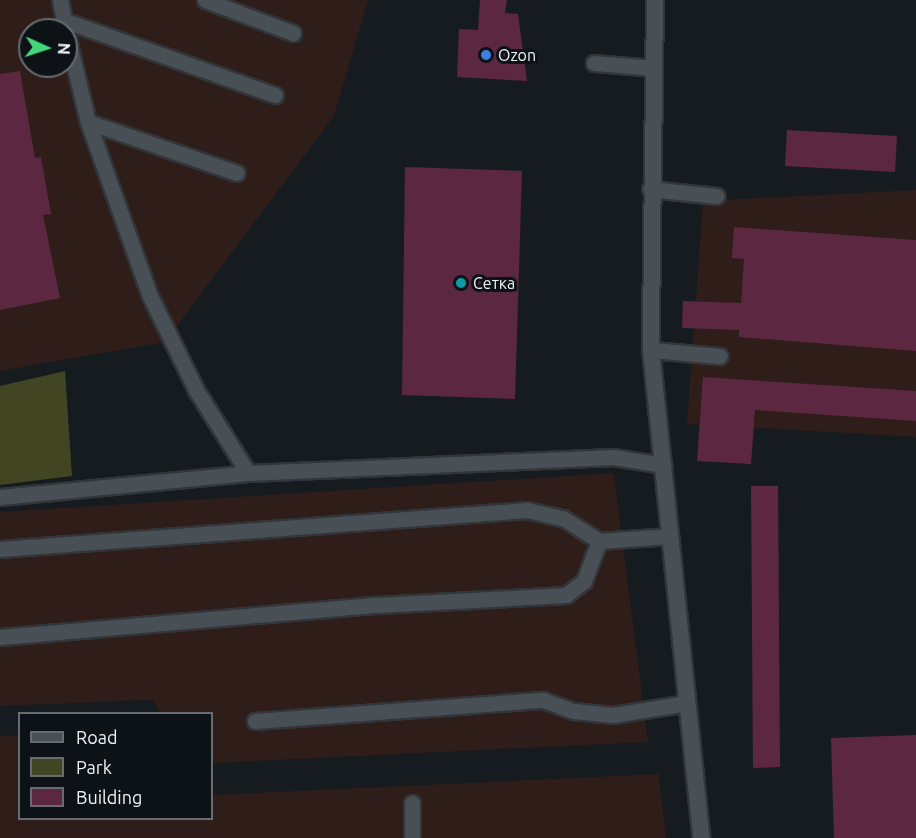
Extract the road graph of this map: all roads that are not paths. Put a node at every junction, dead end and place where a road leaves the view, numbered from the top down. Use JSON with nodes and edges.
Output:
{"nodes":[{"id":1,"x":60,"y":0,"type":"edge"},
{"id":2,"x":205,"y":0,"type":"edge"},
{"id":3,"x":655,"y":0,"type":"edge"},
{"id":4,"x":63,"y":18,"type":"edge"},
{"id":5,"x":78,"y":31,"type":"edge"},
{"id":6,"x":293,"y":33,"type":"dead end"},
{"id":7,"x":594,"y":63,"type":"dead end"},
{"id":8,"x":653,"y":68,"type":"junction"},
{"id":9,"x":77,"y":78,"type":"edge"},
{"id":10,"x":275,"y":95,"type":"dead end"},
{"id":11,"x":88,"y":122,"type":"junction"},
{"id":12,"x":237,"y":173,"type":"dead end"},
{"id":13,"x":650,"y":189,"type":"junction"},
{"id":14,"x":717,"y":196,"type":"dead end"},
{"id":15,"x":651,"y":350,"type":"junction"},
{"id":16,"x":720,"y":356,"type":"dead end"},
{"id":17,"x":663,"y":465,"type":"junction"},
{"id":18,"x":248,"y":473,"type":"junction"},
{"id":19,"x":0,"y":497,"type":"edge"},
{"id":20,"x":670,"y":537,"type":"junction"},
{"id":21,"x":599,"y":541,"type":"junction"},
{"id":22,"x":0,"y":549,"type":"edge"},
{"id":23,"x":0,"y":637,"type":"edge"},
{"id":24,"x":687,"y":703,"type":"junction"},
{"id":25,"x":255,"y":721,"type":"dead end"},
{"id":26,"x":412,"y":803,"type":"dead end"},
{"id":27,"x":412,"y":838,"type":"edge"},
{"id":28,"x":701,"y":838,"type":"edge"}],
"edges":[{"from":1,"to":4,"type":"lane"},
{"from":2,"to":6,"type":"lane"},
{"from":3,"to":8,"type":"street"},
{"from":5,"to":10,"type":"lane"},
{"from":7,"to":8,"type":"lane"},
{"from":8,"to":13,"type":"street"},
{"from":9,"to":11,"type":"lane"},
{"from":11,"to":12,"type":"lane"},
{"from":11,"to":18,"type":"lane"},
{"from":13,"to":14,"type":"lane"},
{"from":13,"to":15,"type":"street"},
{"from":15,"to":16,"type":"lane"},
{"from":15,"to":17,"type":"street"},
{"from":17,"to":18,"type":"lane"},
{"from":17,"to":20,"type":"street"},
{"from":18,"to":19,"type":"lane"},
{"from":20,"to":21,"type":"lane"},
{"from":20,"to":24,"type":"street"},
{"from":21,"to":22,"type":"lane"},
{"from":21,"to":23,"type":"lane"},
{"from":24,"to":25,"type":"lane"},
{"from":24,"to":28,"type":"street"},
{"from":26,"to":27,"type":"lane"}]}
